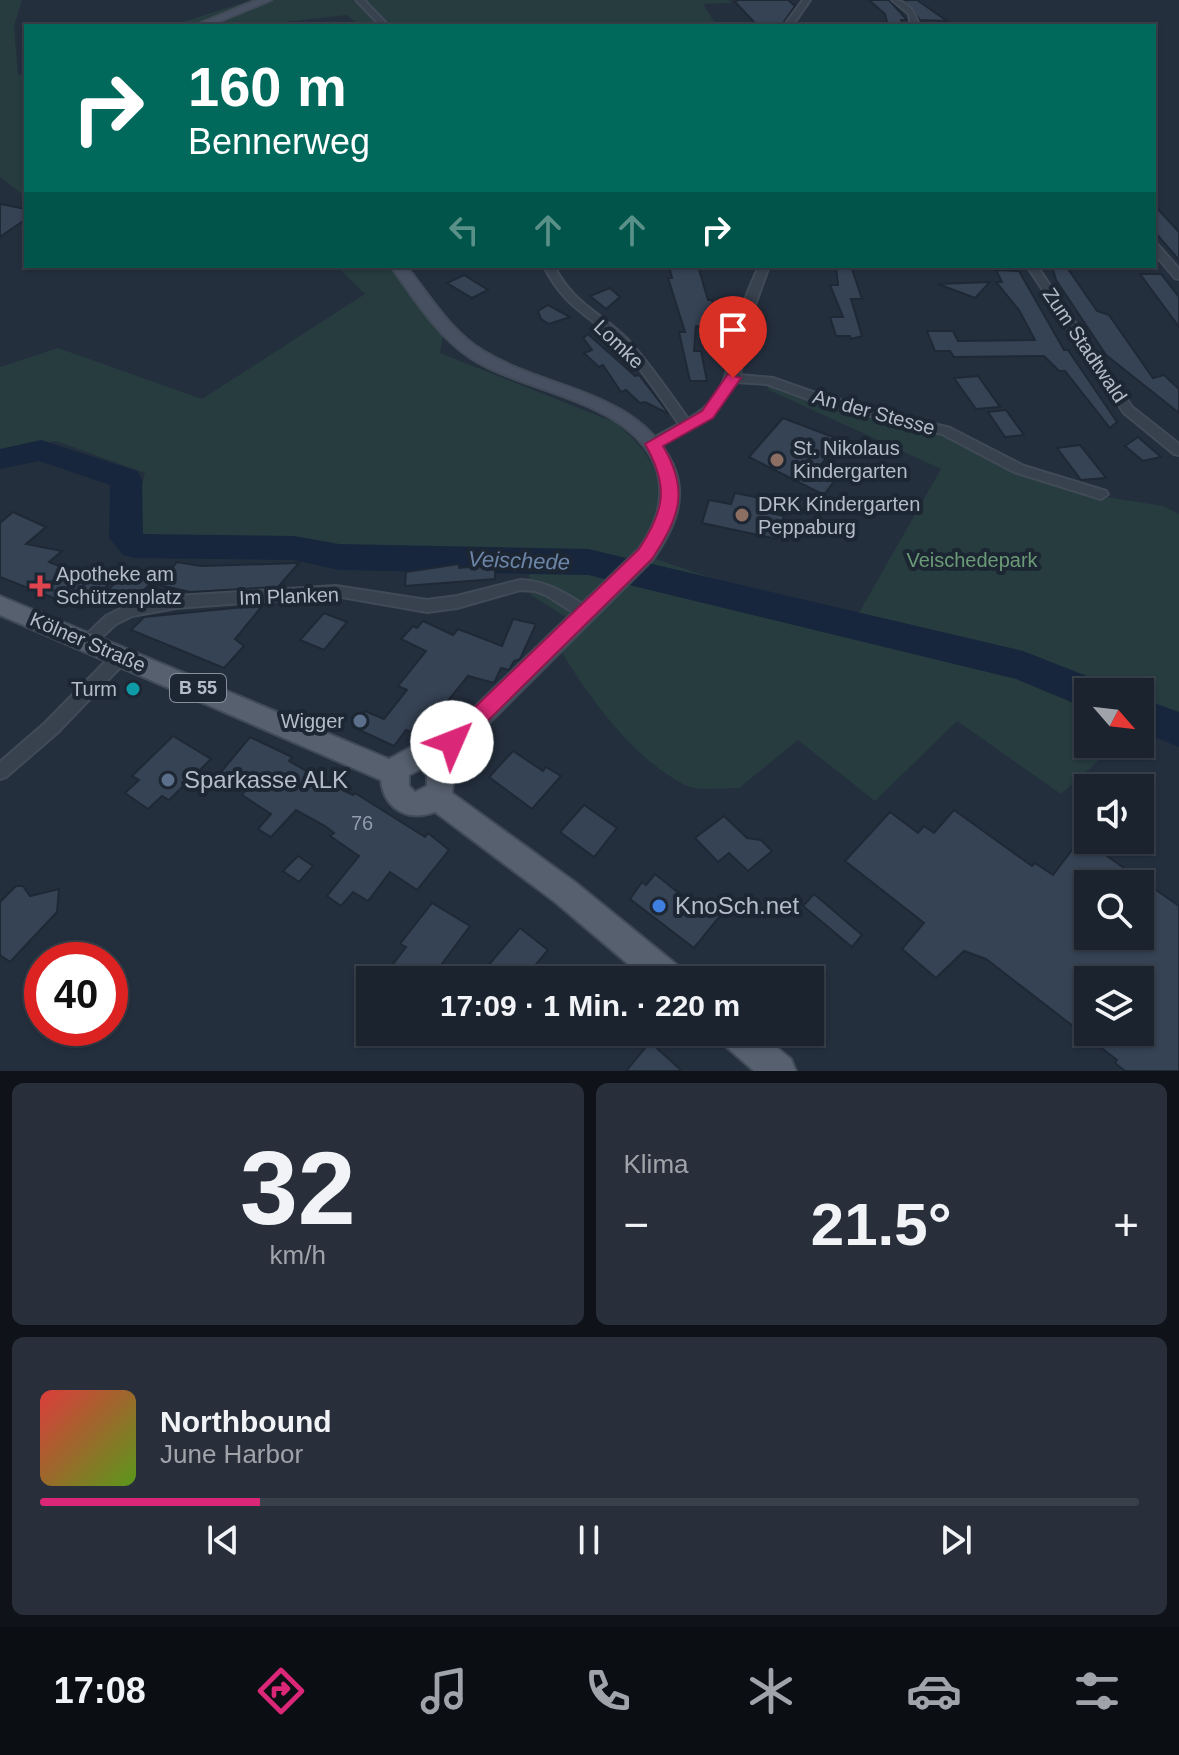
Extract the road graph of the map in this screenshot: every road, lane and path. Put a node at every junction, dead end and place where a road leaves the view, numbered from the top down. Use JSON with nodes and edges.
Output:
{"nodes":[{"id":1,"x":266,"y":0,"type":"edge"},
{"id":2,"x":360,"y":0,"type":"edge"},
{"id":3,"x":807,"y":0,"type":"edge"},
{"id":4,"x":895,"y":0,"type":"edge"},
{"id":5,"x":204,"y":24,"type":"edge"},
{"id":6,"x":383,"y":24,"type":"edge"},
{"id":7,"x":789,"y":24,"type":"edge"},
{"id":8,"x":915,"y":24,"type":"edge"},
{"id":9,"x":1156,"y":249,"type":"edge"},
{"id":10,"x":400,"y":268,"type":"edge"},
{"id":11,"x":550,"y":268,"type":"edge"},
{"id":12,"x":763,"y":268,"type":"edge"},
{"id":13,"x":1033,"y":268,"type":"edge"},
{"id":14,"x":1179,"y":276,"type":"edge"},
{"id":15,"x":733,"y":378,"type":"junction"},
{"id":16,"x":686,"y":426,"type":"junction"},
{"id":17,"x":653,"y":444,"type":"junction"},
{"id":18,"x":1179,"y":451,"type":"edge"},
{"id":19,"x":1101,"y":494,"type":"dead end"},
{"id":20,"x":0,"y":605,"type":"edge"},
{"id":21,"x":587,"y":614,"type":"junction"},
{"id":22,"x":87,"y":642,"type":"junction"},
{"id":23,"x":121,"y":656,"type":"junction"},
{"id":24,"x":434,"y":762,"type":"junction"},
{"id":25,"x":0,"y":772,"type":"edge"},
{"id":26,"x":395,"y":774,"type":"junction"},
{"id":27,"x":435,"y":796,"type":"junction"},
{"id":28,"x":654,"y":966,"type":"edge"},
{"id":29,"x":750,"y":1046,"type":"edge"},
{"id":30,"x":779,"y":1071,"type":"edge"}],
"edges":[{"from":1,"to":5,"type":"street"},
{"from":2,"to":6,"type":"street"},
{"from":3,"to":7,"type":"street"},
{"from":4,"to":8,"type":"street"},
{"from":9,"to":14,"type":"street"},
{"from":10,"to":17,"type":"street"},
{"from":11,"to":16,"type":"street","name":"Lomke"},
{"from":12,"to":15,"type":"street"},
{"from":13,"to":18,"type":"street","name":"Zum Stadtwald"},
{"from":15,"to":16,"type":"street"},
{"from":15,"to":19,"type":"street","name":"An der Stesse"},
{"from":16,"to":17,"type":"street"},
{"from":17,"to":21,"type":"street"},
{"from":20,"to":22,"type":"main road","name":"Kölner Straße","number":"B 55"},
{"from":21,"to":22,"type":"street","name":"Im Planken"},
{"from":21,"to":24,"type":"street"},
{"from":22,"to":23,"type":"main road","name":"Kölner Straße","number":"B 55"},
{"from":23,"to":25,"type":"street"},
{"from":23,"to":26,"type":"main road","name":"Kölner Straße","number":"B 55"},
{"from":24,"to":26,"type":"main road"},
{"from":24,"to":27,"type":"main road"},
{"from":26,"to":27,"type":"main road"},
{"from":27,"to":28,"type":"main road"},
{"from":29,"to":30,"type":"main road"}]}
